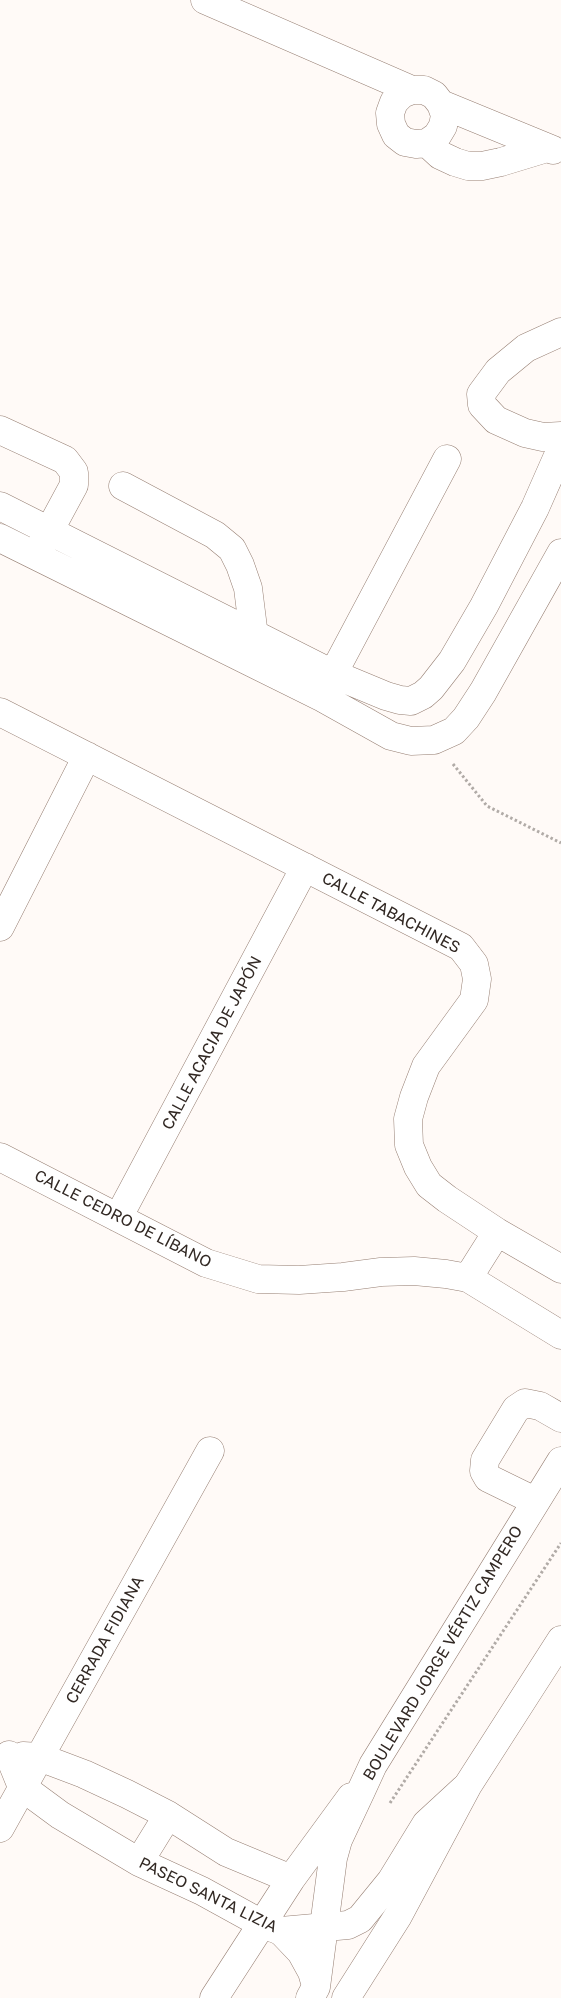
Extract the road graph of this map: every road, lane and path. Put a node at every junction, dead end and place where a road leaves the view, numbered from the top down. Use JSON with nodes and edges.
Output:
{"nodes":[{"id":1,"x":205,"y":0,"type":"edge"},
{"id":2,"x":412,"y":90,"type":"junction"},
{"id":3,"x":442,"y":104,"type":"junction"},
{"id":4,"x":427,"y":142,"type":"junction"},
{"id":5,"x":554,"y":151,"type":"edge"},
{"id":6,"x":561,"y":332,"type":"edge"},
{"id":7,"x":0,"y":430,"type":"edge"},
{"id":8,"x":561,"y":436,"type":"edge"},
{"id":9,"x":561,"y":449,"type":"edge"},
{"id":10,"x":447,"y":459,"type":"dead end"},
{"id":11,"x":124,"y":486,"type":"dead end"},
{"id":12,"x":0,"y":506,"type":"edge"},
{"id":13,"x":50,"y":531,"type":"junction"},
{"id":14,"x":0,"y":538,"type":"edge"},
{"id":15,"x":561,"y":553,"type":"edge"},
{"id":16,"x":36,"y":555,"type":"junction"},
{"id":17,"x":484,"y":606,"type":"junction"},
{"id":18,"x":521,"y":624,"type":"junction"},
{"id":19,"x":254,"y":636,"type":"junction"},
{"id":20,"x":248,"y":662,"type":"junction"},
{"id":21,"x":328,"y":686,"type":"junction"},
{"id":22,"x":411,"y":701,"type":"junction"},
{"id":23,"x":0,"y":712,"type":"edge"},
{"id":24,"x":434,"y":740,"type":"junction"},
{"id":25,"x":87,"y":756,"type":"junction"},
{"id":26,"x":561,"y":842,"type":"edge"},
{"id":27,"x":305,"y":868,"type":"junction"},
{"id":28,"x":0,"y":927,"type":"edge"},
{"id":29,"x":0,"y":1157,"type":"edge"},
{"id":30,"x":118,"y":1218,"type":"junction"},
{"id":31,"x":497,"y":1232,"type":"junction"},
{"id":32,"x":561,"y":1269,"type":"edge"},
{"id":33,"x":468,"y":1278,"type":"junction"},
{"id":34,"x":561,"y":1335,"type":"edge"},
{"id":35,"x":561,"y":1418,"type":"edge"},
{"id":36,"x":210,"y":1451,"type":"dead end"},
{"id":37,"x":561,"y":1461,"type":"edge"},
{"id":38,"x":535,"y":1501,"type":"junction"},
{"id":39,"x":561,"y":1542,"type":"edge"},
{"id":40,"x":561,"y":1640,"type":"edge"},
{"id":41,"x":4,"y":1753,"type":"edge"},
{"id":42,"x":40,"y":1758,"type":"junction"},
{"id":43,"x":373,"y":1765,"type":"junction"},
{"id":44,"x":468,"y":1785,"type":"junction"},
{"id":45,"x":22,"y":1787,"type":"junction"},
{"id":46,"x":389,"y":1805,"type":"dead end"},
{"id":47,"x":168,"y":1815,"type":"junction"},
{"id":48,"x":0,"y":1828,"type":"edge"},
{"id":49,"x":139,"y":1862,"type":"junction"},
{"id":50,"x":291,"y":1880,"type":"junction"},
{"id":51,"x":271,"y":1928,"type":"junction"},
{"id":52,"x":324,"y":1928,"type":"junction"},
{"id":53,"x":313,"y":1992,"type":"edge"},
{"id":54,"x":214,"y":1998,"type":"edge"},
{"id":55,"x":346,"y":1998,"type":"edge"}],
"edges":[{"from":1,"to":2,"type":"street"},
{"from":2,"to":3,"type":"street"},
{"from":2,"to":4,"type":"street"},
{"from":3,"to":4,"type":"street"},
{"from":3,"to":5,"type":"street"},
{"from":4,"to":5,"type":"street"},
{"from":6,"to":8,"type":"street"},
{"from":7,"to":13,"type":"street"},
{"from":9,"to":17,"type":"street"},
{"from":10,"to":21,"type":"street"},
{"from":11,"to":19,"type":"street"},
{"from":12,"to":13,"type":"street"},
{"from":13,"to":16,"type":"street"},
{"from":13,"to":19,"type":"street"},
{"from":14,"to":16,"type":"street"},
{"from":15,"to":18,"type":"street"},
{"from":16,"to":20,"type":"street"},
{"from":17,"to":18,"type":"street"},
{"from":17,"to":22,"type":"street"},
{"from":18,"to":24,"type":"street"},
{"from":19,"to":20,"type":"street"},
{"from":19,"to":21,"type":"street"},
{"from":20,"to":21,"type":"street"},
{"from":21,"to":22,"type":"street"},
{"from":21,"to":24,"type":"street"},
{"from":22,"to":24,"type":"street"},
{"from":23,"to":25,"type":"street","name":"CALLE TABACHINES"},
{"from":24,"to":26,"type":"path"},
{"from":25,"to":27,"type":"street","name":"CALLE TABACHINES"},
{"from":25,"to":28,"type":"street"},
{"from":27,"to":30,"type":"street","name":"CALLE ACACIA DE JAPÓN"},
{"from":27,"to":31,"type":"street","name":"CALLE TABACHINES"},
{"from":29,"to":30,"type":"street","name":"CALLE CEDRO DE LÍBANO"},
{"from":30,"to":33,"type":"street","name":"CALLE CEDRO DE LÍBANO"},
{"from":31,"to":32,"type":"street","name":"CALLE TABACHINES"},
{"from":31,"to":33,"type":"street"},
{"from":33,"to":34,"type":"street","name":"CALLE CEDRO DE LÍBANO"},
{"from":35,"to":38,"type":"street"},
{"from":36,"to":42,"type":"street","name":"CERRADA FIDIANA"},
{"from":37,"to":38,"type":"street","name":"BOULEVARD JORGE VÉRTIZ CAMPERO"},
{"from":38,"to":43,"type":"street","name":"BOULEVARD JORGE VÉRTIZ CAMPERO"},
{"from":39,"to":46,"type":"path"},
{"from":40,"to":44,"type":"street"},
{"from":41,"to":42,"type":"street"},
{"from":41,"to":45,"type":"street"},
{"from":42,"to":45,"type":"street","name":"CERRADA FIDIANA"},
{"from":42,"to":47,"type":"street"},
{"from":43,"to":50,"type":"street"},
{"from":43,"to":52,"type":"street","name":"BOULEVARD JORGE VÉRTIZ CAMPERO"},
{"from":44,"to":52,"type":"street","name":"PASEO SANTA LIZIA"},
{"from":44,"to":55,"type":"street"},
{"from":45,"to":48,"type":"street","name":"CERRADA FIDIANA"},
{"from":45,"to":49,"type":"street","name":"PASEO SANTA LIZIA"},
{"from":47,"to":49,"type":"street"},
{"from":47,"to":50,"type":"street"},
{"from":49,"to":51,"type":"street","name":"PASEO SANTA LIZIA"},
{"from":50,"to":51,"type":"street"},
{"from":51,"to":52,"type":"street","name":"PASEO SANTA LIZIA"},
{"from":51,"to":53,"type":"street"},
{"from":51,"to":54,"type":"street"},
{"from":52,"to":53,"type":"street","name":"BOULEVARD JORGE VÉRTIZ CAMPERO"}]}
